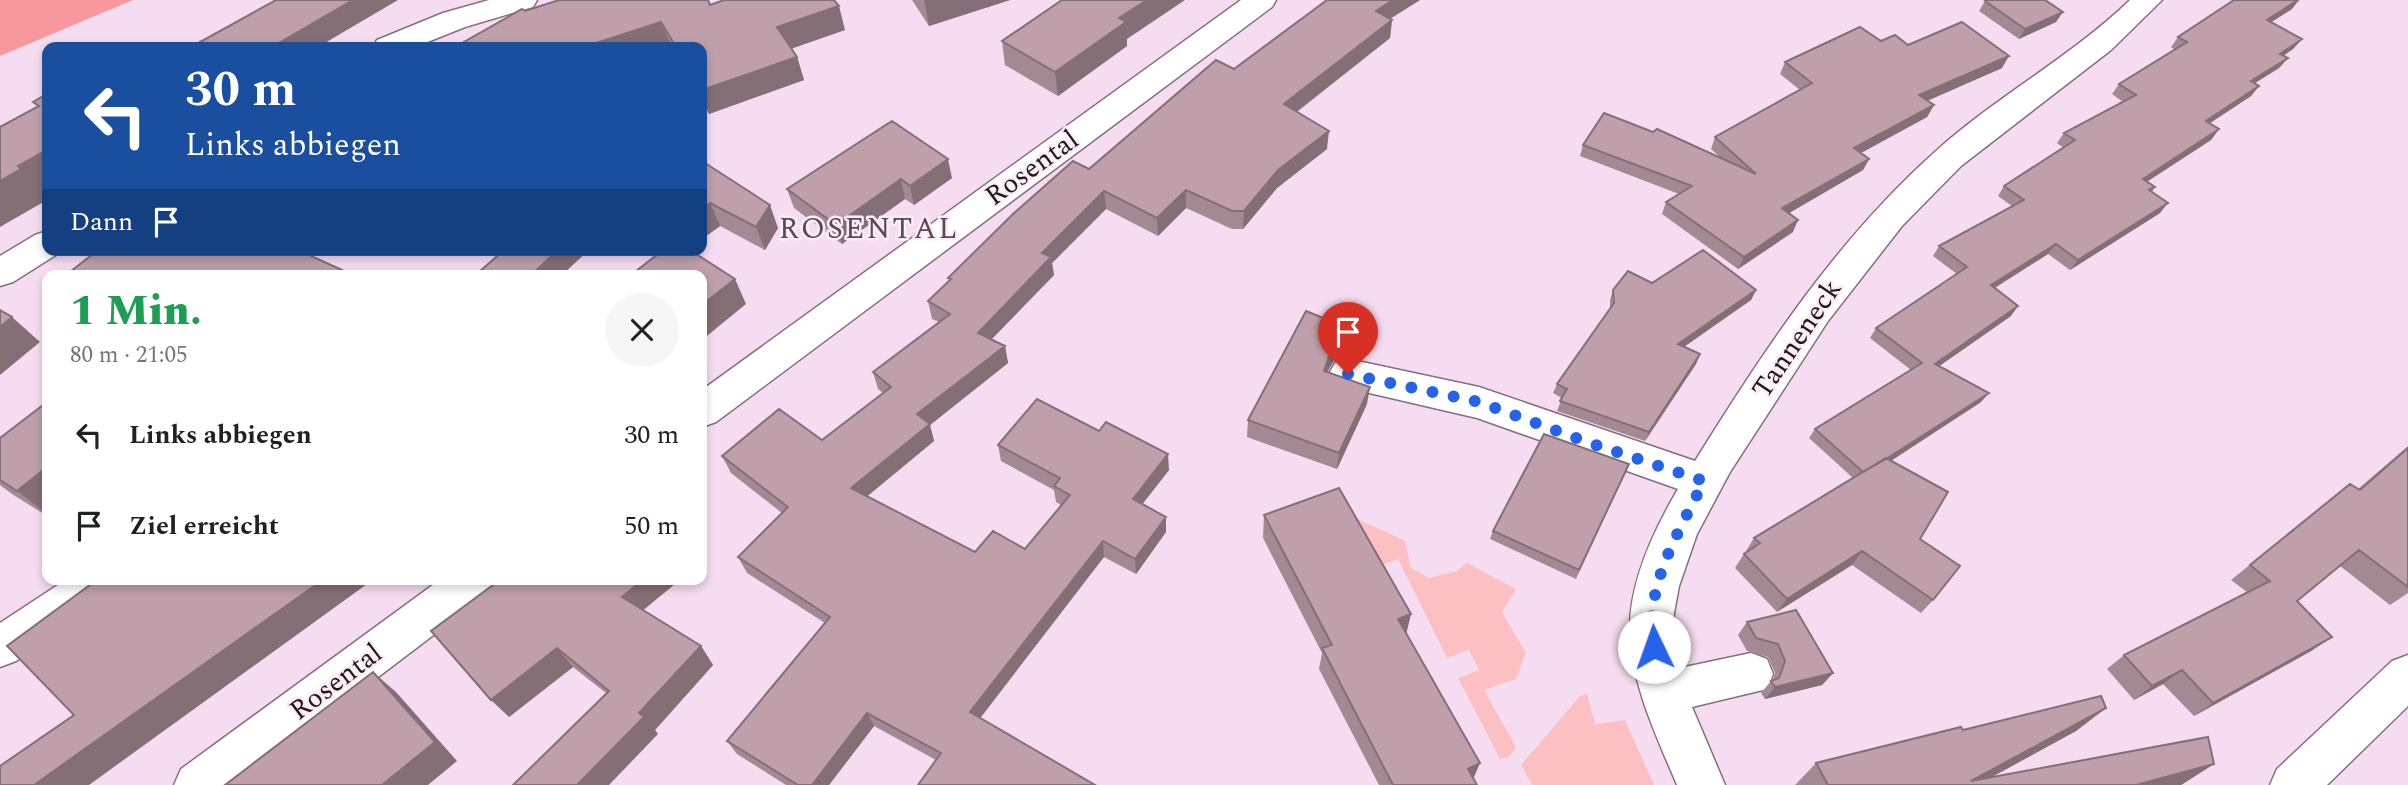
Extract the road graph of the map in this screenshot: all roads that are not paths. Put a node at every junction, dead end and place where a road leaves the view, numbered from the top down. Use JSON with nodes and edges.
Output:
{"nodes":[{"id":1,"x":522,"y":0,"type":"edge"},
{"id":2,"x":1261,"y":0,"type":"edge"},
{"id":3,"x":2147,"y":0,"type":"edge"},
{"id":4,"x":400,"y":42,"type":"edge"},
{"id":5,"x":42,"y":247,"type":"edge"},
{"id":6,"x":0,"y":273,"type":"edge"},
{"id":7,"x":1348,"y":374,"type":"dead end"},
{"id":8,"x":707,"y":407,"type":"edge"},
{"id":9,"x":1704,"y":481,"type":"junction"},
{"id":10,"x":94,"y":585,"type":"edge"},
{"id":11,"x":467,"y":585,"type":"edge"},
{"id":12,"x":0,"y":647,"type":"edge"},
{"id":13,"x":1751,"y":674,"type":"dead end"},
{"id":14,"x":2408,"y":676,"type":"edge"},
{"id":15,"x":1665,"y":692,"type":"junction"},
{"id":16,"x":198,"y":785,"type":"edge"},
{"id":17,"x":1701,"y":785,"type":"edge"},
{"id":18,"x":2294,"y":785,"type":"edge"}],
"edges":[{"from":1,"to":4,"type":"street"},
{"from":2,"to":8,"type":"street","name":"Rosental"},
{"from":3,"to":9,"type":"street","name":"Tanneneck"},
{"from":5,"to":6,"type":"street"},
{"from":7,"to":9,"type":"street"},
{"from":9,"to":15,"type":"street","name":"Tanneneck"},
{"from":10,"to":12,"type":"street"},
{"from":11,"to":16,"type":"street","name":"Rosental"},
{"from":13,"to":15,"type":"street"},
{"from":14,"to":18,"type":"street"},
{"from":15,"to":17,"type":"street","name":"Tanneneck"}]}
